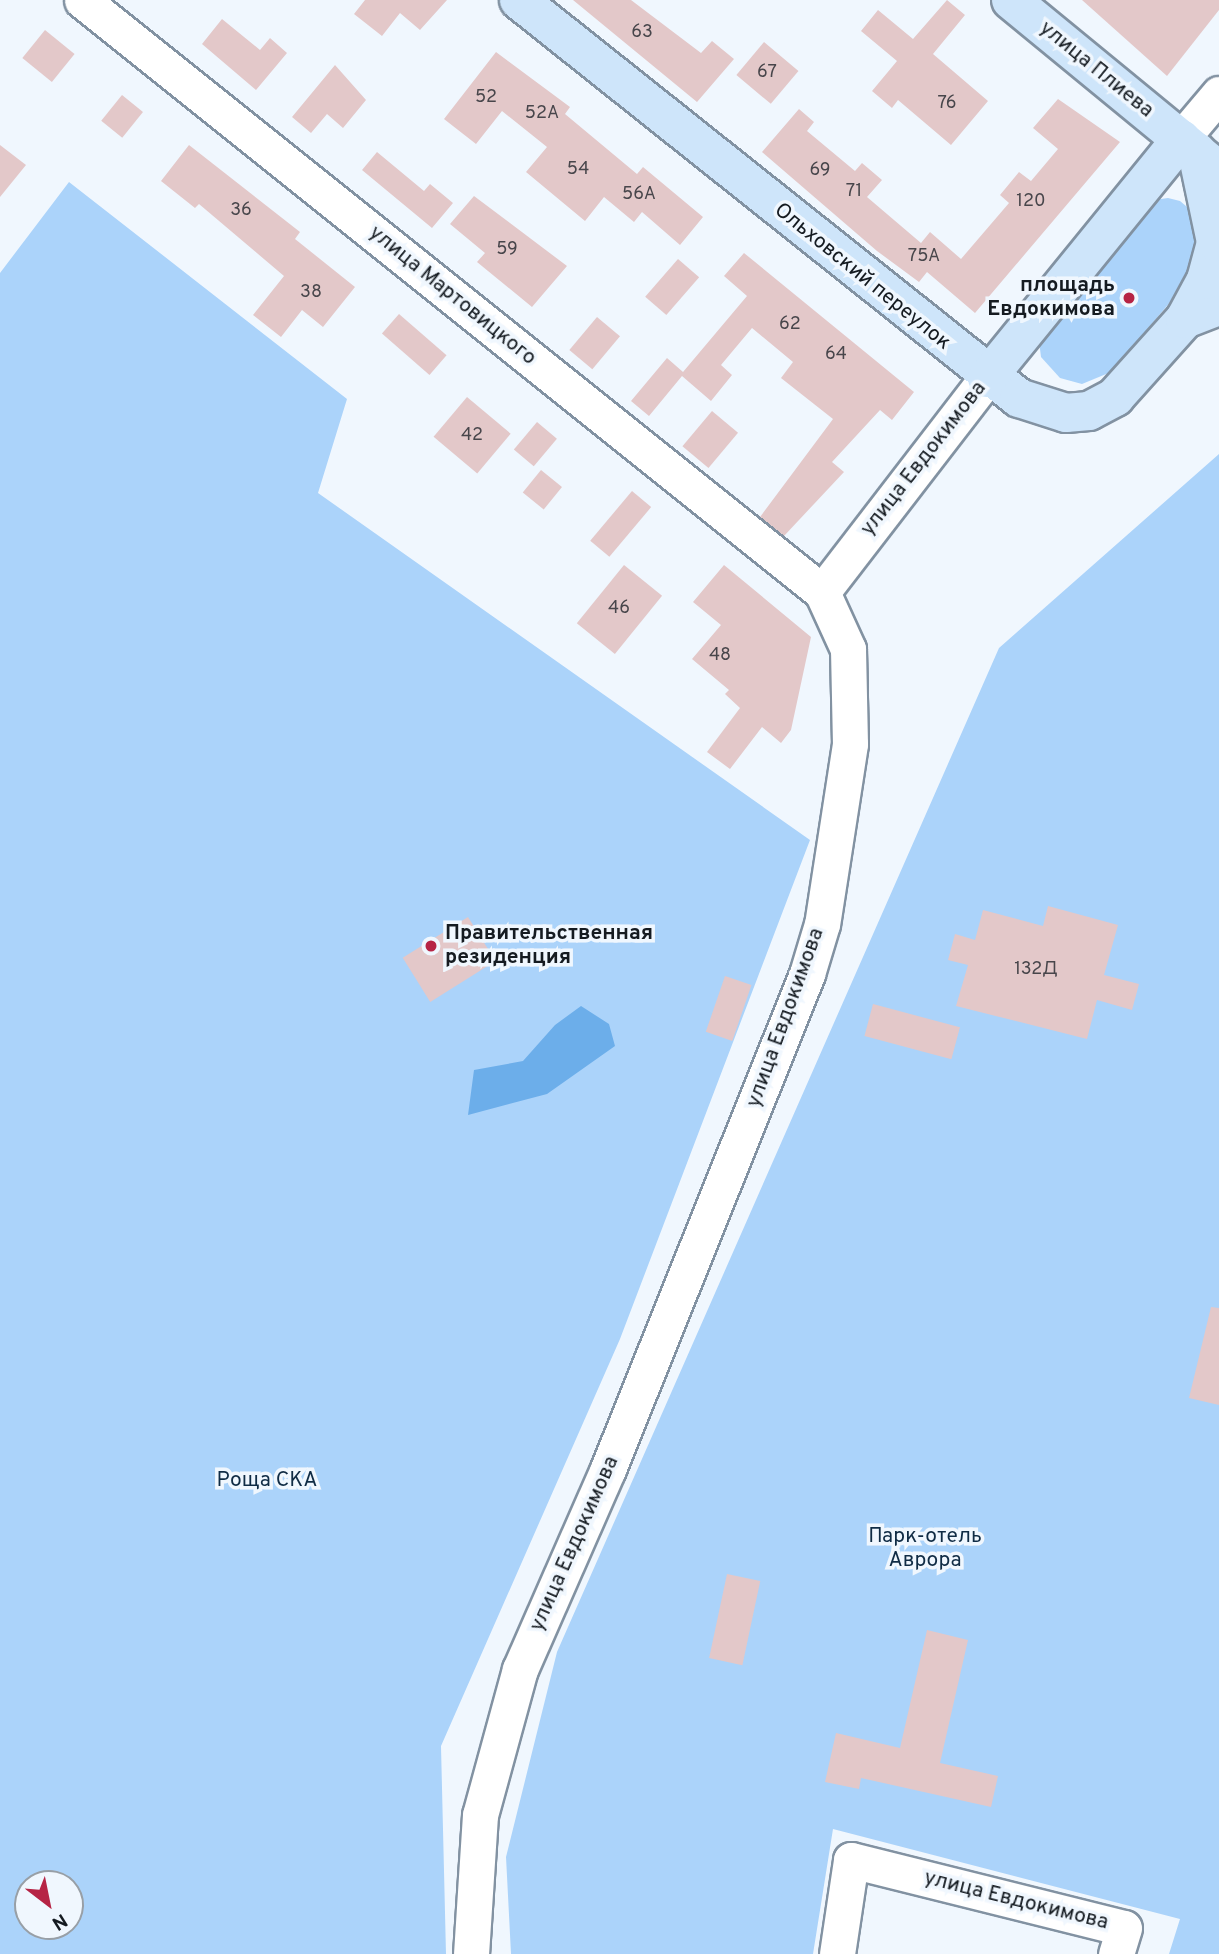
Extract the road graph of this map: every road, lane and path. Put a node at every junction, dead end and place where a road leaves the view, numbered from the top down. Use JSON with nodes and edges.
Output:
{"nodes":[{"id":1,"x":82,"y":0,"type":"edge"},
{"id":2,"x":519,"y":0,"type":"edge"},
{"id":3,"x":1011,"y":0,"type":"edge"},
{"id":4,"x":1219,"y":94,"type":"edge"},
{"id":5,"x":1199,"y":154,"type":"edge"},
{"id":6,"x":1202,"y":313,"type":"edge"},
{"id":7,"x":987,"y":378,"type":"junction"},
{"id":8,"x":822,"y":592,"type":"junction"},
{"id":9,"x":471,"y":1954,"type":"edge"},
{"id":10,"x":837,"y":1954,"type":"edge"},
{"id":11,"x":1116,"y":1954,"type":"edge"}],
"edges":[{"from":1,"to":8,"type":"street","name":"улица Мартовицкого"},
{"from":2,"to":7,"type":"main road","name":"Ольховский переулок"},
{"from":3,"to":5,"type":"main road","name":"улица Плиева"},
{"from":4,"to":5,"type":"street","name":"улица Евдокимова"},
{"from":5,"to":6,"type":"main road","name":"Ольховский переулок"},
{"from":5,"to":7,"type":"main road","name":"улица Евдокимова"},
{"from":6,"to":7,"type":"main road","name":"Ольховский переулок"},
{"from":7,"to":8,"type":"street","name":"улица Евдокимова"},
{"from":8,"to":9,"type":"street","name":"улица Евдокимова"},
{"from":10,"to":11,"type":"street","name":"улица Евдокимова"}]}
